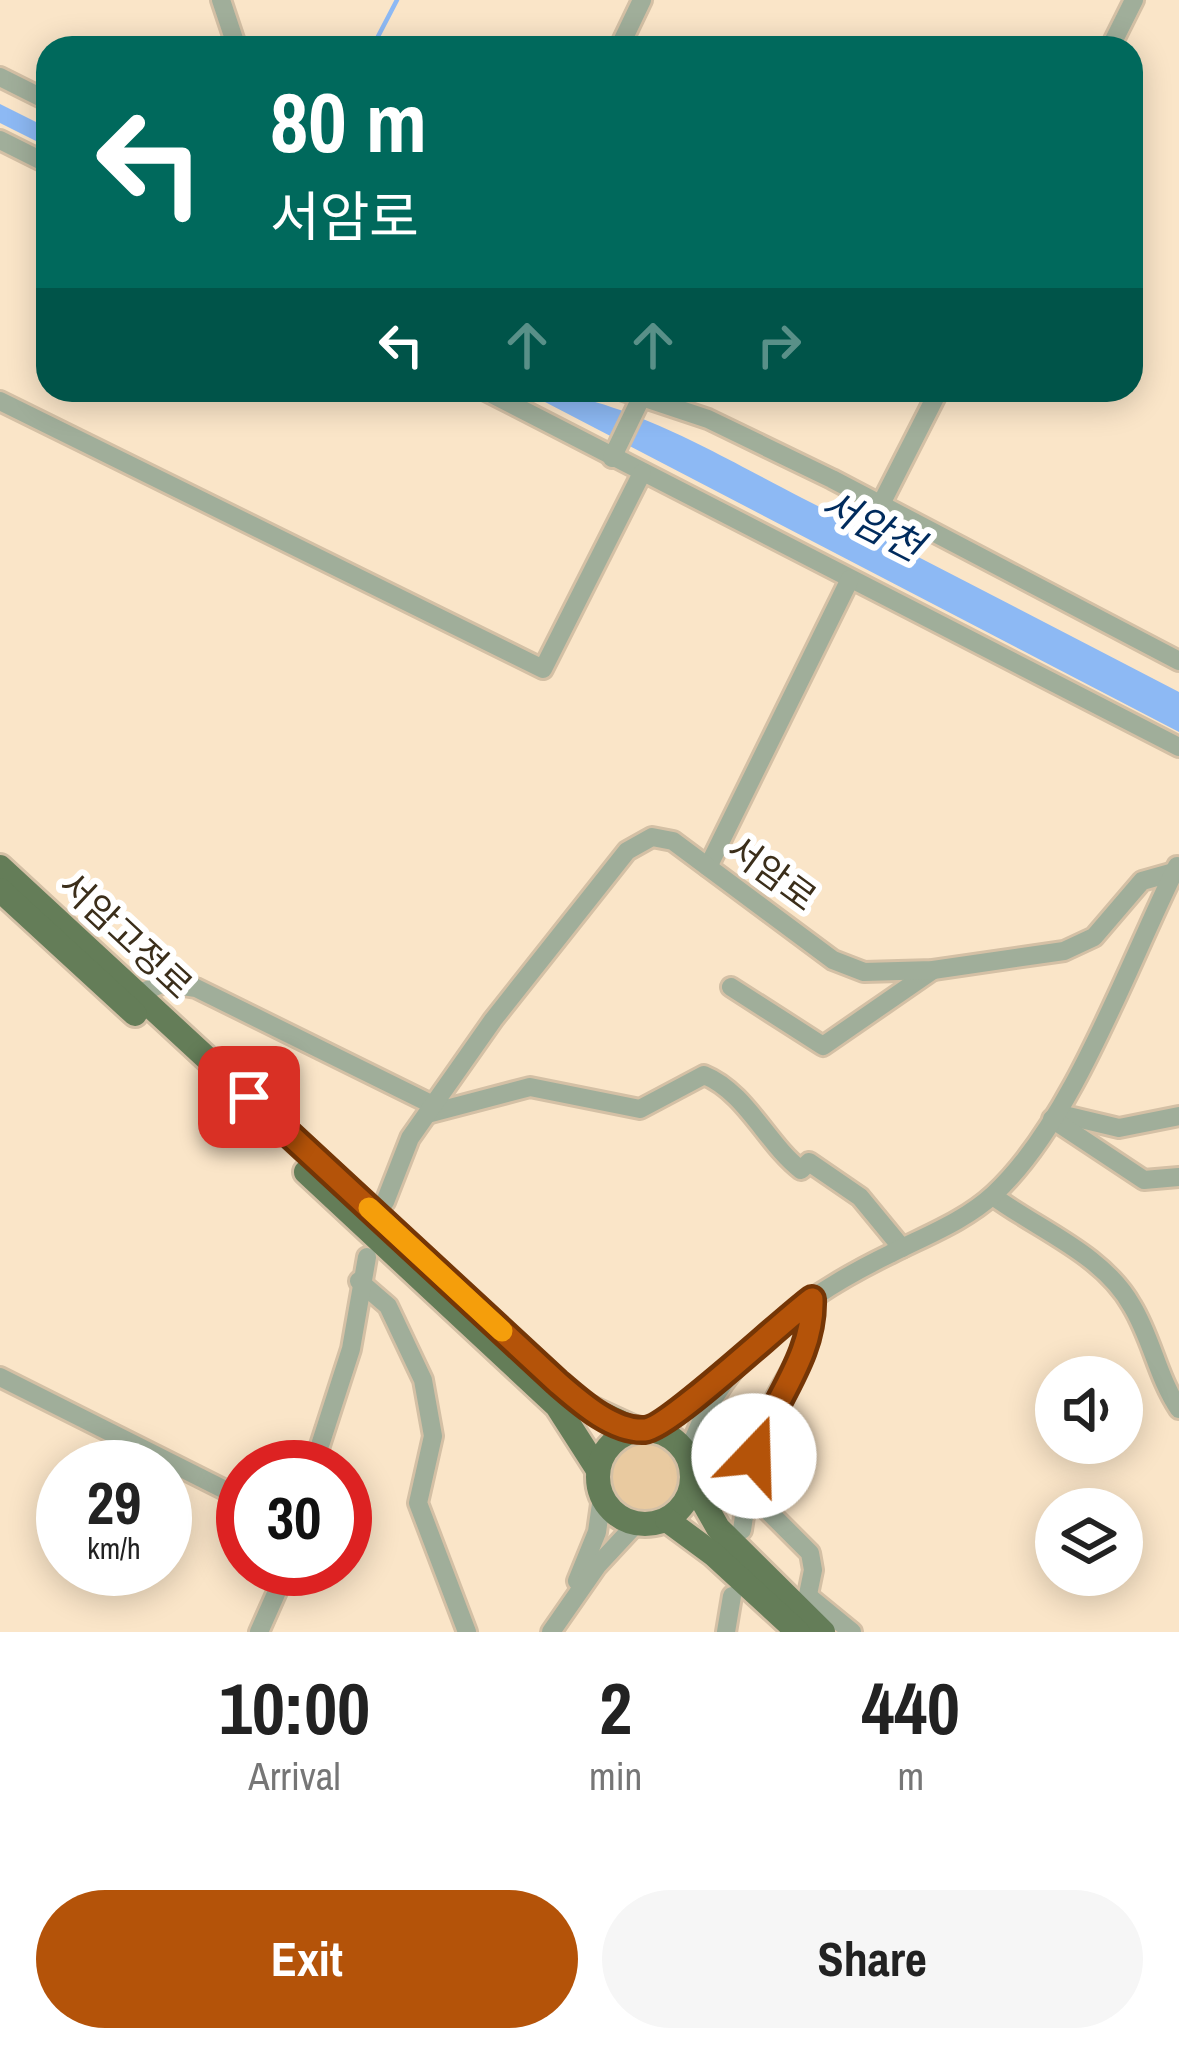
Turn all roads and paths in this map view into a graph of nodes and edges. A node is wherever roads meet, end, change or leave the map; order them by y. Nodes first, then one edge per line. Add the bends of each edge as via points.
1 (221, 0) edge
2 (643, 0) edge
3 (1134, 0) edge
4 (233, 36) edge
5 (626, 36) edge
6 (1116, 36) edge
7 (0, 76) edge
8 (36, 95) edge
9 (0, 140) edge
10 (36, 158) edge
11 (0, 401) edge
12 (509, 402) edge
13 (639, 402) edge
14 (643, 402) edge
15 (933, 402) edge
16 (614, 453) junction
17 (642, 473) junction
18 (881, 505) junction
19 (850, 579) junction
20 (1179, 661) edge
21 (1179, 747) edge
22 (0, 867) edge
23 (708, 867) junction
24 (1177, 867) edge
25 (0, 890) edge
26 (933, 970) junction
27 (731, 987) dead end
28 (138, 994) junction
29 (433, 1110) junction
30 (1054, 1115) junction
31 (1179, 1116) edge
32 (1179, 1177) edge
33 (993, 1196) junction
34 (386, 1202) dead end
35 (902, 1248) junction
36 (367, 1257) dead end
37 (359, 1281) junction
38 (812, 1299) junction
39 (746, 1352) junction
40 (0, 1377) edge
41 (1179, 1408) edge
42 (644, 1430) junction
43 (322, 1440) edge
44 (688, 1455) junction
45 (598, 1469) junction
46 (693, 1484) junction
47 (216, 1485) edge
48 (748, 1491) junction
49 (602, 1497) junction
50 (667, 1520) junction
51 (636, 1524) junction
52 (742, 1530) dead end
53 (275, 1596) edge
54 (732, 1596) dead end
55 (808, 1618) edge
56 (556, 1625) edge
57 (259, 1632) edge
58 (466, 1632) edge
59 (726, 1632) edge
60 (852, 1632) edge

1 - 4 street
2 - 5 street
3 - 6 street
7 - 8 street
9 - 10 street
11 - 17 street via 543,669
12 - 16 street
13 - 16 street
14 - 18 street via 708,419
15 - 18 street
16 - 17 street
17 - 19 street
18 - 20 street
19 - 21 street
19 - 23 street
22 - 28 main road, 서암고정로
23 - 26 street, 서암로 via 850,970
23 - 29 street, 서암로 via 662,837 627,850
24 - 26 street, 서암로 via 1142,881 1080,946
24 - 30 street, 서암로
25 - 45 main road, 서암고정로 via 529,1378
26 - 27 street via 823,1046
28 - 29 street via 164,983 196,988
28 - 42 main road, 서암고정로 via 557,1382 585,1406
29 - 34 street via 401,1153
29 - 35 street via 530,1088 640,1109 704,1075 786,1158 802,1170 809,1162 860,1197
30 - 31 street via 1119,1128
30 - 32 street via 1144,1180
30 - 33 street, 서암로
33 - 35 street, 서암로
33 - 41 street via 1120,1288
35 - 38 street, 서암로
36 - 37 street
37 - 43 street via 351,1349
37 - 58 street via 388,1306 423,1380 433,1436 418,1503
38 - 39 street, 서암로
38 - 48 street via 806,1352 770,1409
39 - 42 street
39 - 44 street, 서암로 via 709,1403
40 - 47 street
42 - 44 main road via 666,1434
42 - 45 main road via 610,1444
44 - 46 main road
45 - 49 main road
46 - 50 main road
46 - 55 main road via 718,1528
48 - 52 street
48 - 55 street via 810,1553
49 - 51 main road
49 - 56 street via 597,1532
50 - 51 main road
50 - 55 main road
51 - 56 street
53 - 57 street
54 - 59 street
55 - 60 street

